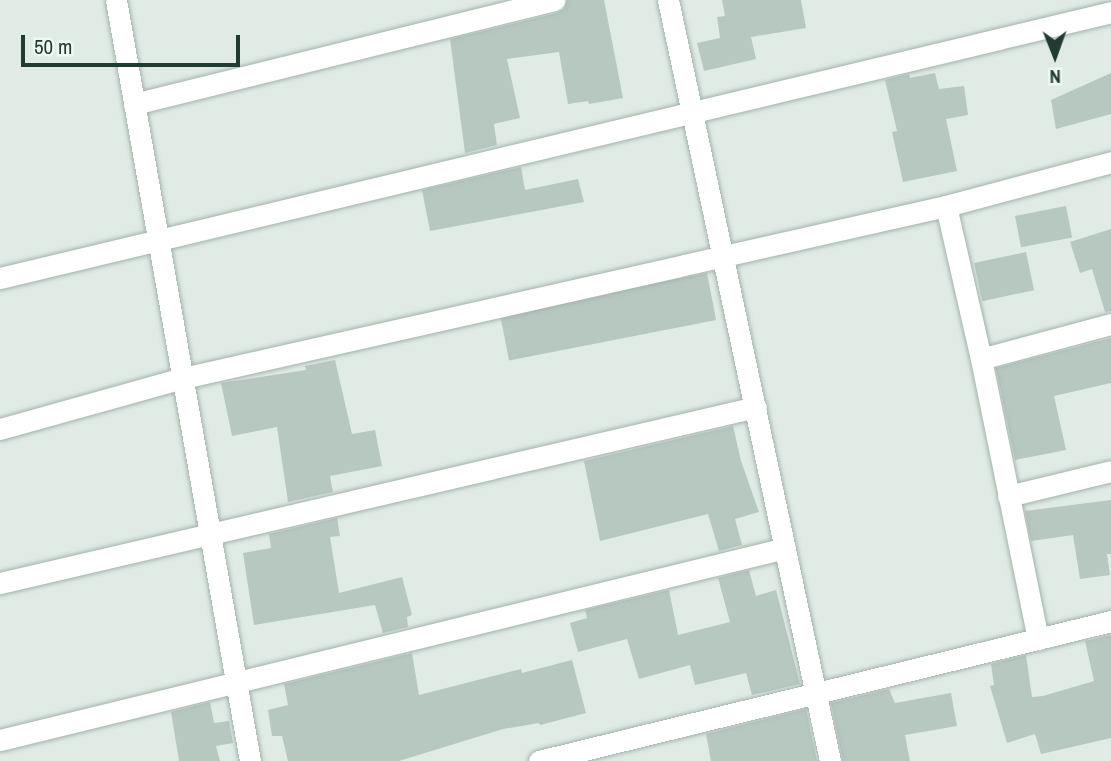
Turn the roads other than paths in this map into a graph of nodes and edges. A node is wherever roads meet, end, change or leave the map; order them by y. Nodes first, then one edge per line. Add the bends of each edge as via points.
1 (116, 0) edge
2 (554, 0) edge
3 (668, 0) edge
4 (1111, 12) edge
5 (134, 104) junction
6 (692, 112) junction
7 (1111, 162) edge
8 (946, 206) junction
9 (158, 239) junction
10 (724, 257) junction
11 (0, 278) edge
12 (1111, 324) edge
13 (981, 359) junction
14 (183, 378) junction
15 (755, 407) junction
16 (0, 429) edge
17 (1111, 471) edge
18 (1008, 496) junction
19 (210, 534) junction
20 (785, 548) junction
21 (0, 583) edge
22 (1111, 621) edge
23 (1038, 639) junction
24 (236, 682) junction
25 (816, 693) junction
26 (0, 740) edge
27 (250, 761) edge
28 (539, 761) edge
29 (830, 761) edge

1 - 5 street
2 - 5 street
3 - 6 street
4 - 6 street
5 - 9 street
6 - 9 street
6 - 10 street
7 - 8 street
8 - 10 street
8 - 13 street
9 - 11 street
9 - 14 street
10 - 14 street
10 - 15 street
12 - 13 street
13 - 18 street
14 - 16 street
14 - 19 street
15 - 19 street
15 - 20 street
17 - 18 street
18 - 23 street
19 - 21 street
19 - 24 street
20 - 24 street
20 - 25 street
22 - 23 street
23 - 25 street
24 - 26 street
24 - 27 street
25 - 28 street
25 - 29 street

